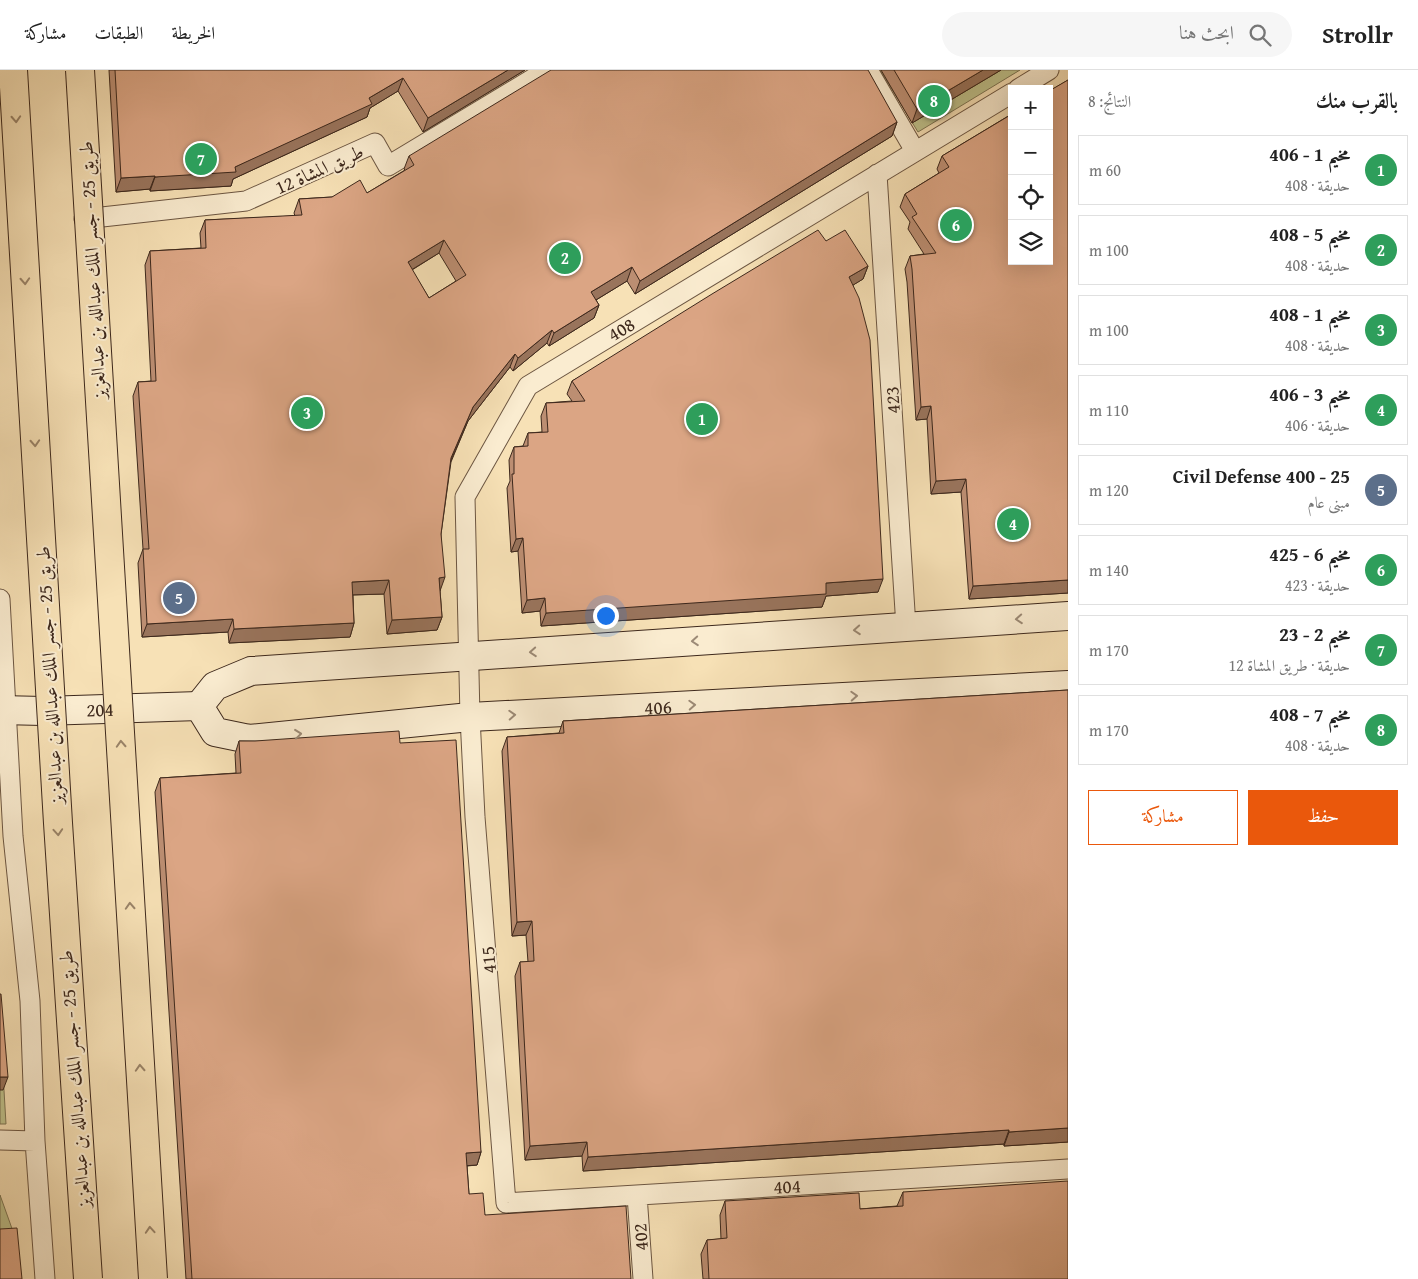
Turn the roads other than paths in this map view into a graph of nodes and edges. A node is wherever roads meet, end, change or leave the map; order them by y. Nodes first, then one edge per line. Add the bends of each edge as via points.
1 (13, 70) edge
2 (80, 70) edge
3 (546, 70) edge
4 (868, 70) edge
5 (1049, 70) edge
6 (1025, 85) edge
7 (1008, 95) edge
8 (915, 151) junction
9 (877, 174) junction
10 (84, 219) dead end
11 (0, 599) edge
12 (1068, 616) edge
13 (906, 626) junction
14 (469, 656) junction
15 (1068, 685) edge
16 (199, 706) junction
17 (4, 710) edge
18 (470, 717) junction
19 (0, 1140) edge
20 (35, 1142) junction
21 (1068, 1169) edge
22 (637, 1195) junction
23 (506, 1203) joint
24 (45, 1279) edge
25 (88, 1279) edge
26 (153, 1279) edge
27 (644, 1279) edge

1 -> 25 main road, طريق 25 - جسر الملك عبدالله بن عبدالعزيز, bridge
26 -> 2 main road, طريق 25 - جسر الملك عبدالله بن عبدالعزيز, bridge
3 - 10 street, طريق المشاة 12 via 388,166 375,143 246,201
4 - 8 street
5 - 6 street
7 - 8 street, 408
8 - 9 street, 408
9 - 13 street, 423
9 - 14 street, 408 via 528,386 465,497
11 - 17 street
12 -> 13 street
13 -> 14 street
14 - 16 street via 251,670 215,686
14 - 18 street, 408
18 -> 15 street, 406
16 - 17 street, 204
16 -> 18 street, 406 via 215,732 249,739
17 - 20 street via 30,1001
18 - 23 street, 415
19 - 20 street
20 - 24 street
21 - 22 street, 404
22 - 23 street, 404
22 - 27 street, 402

